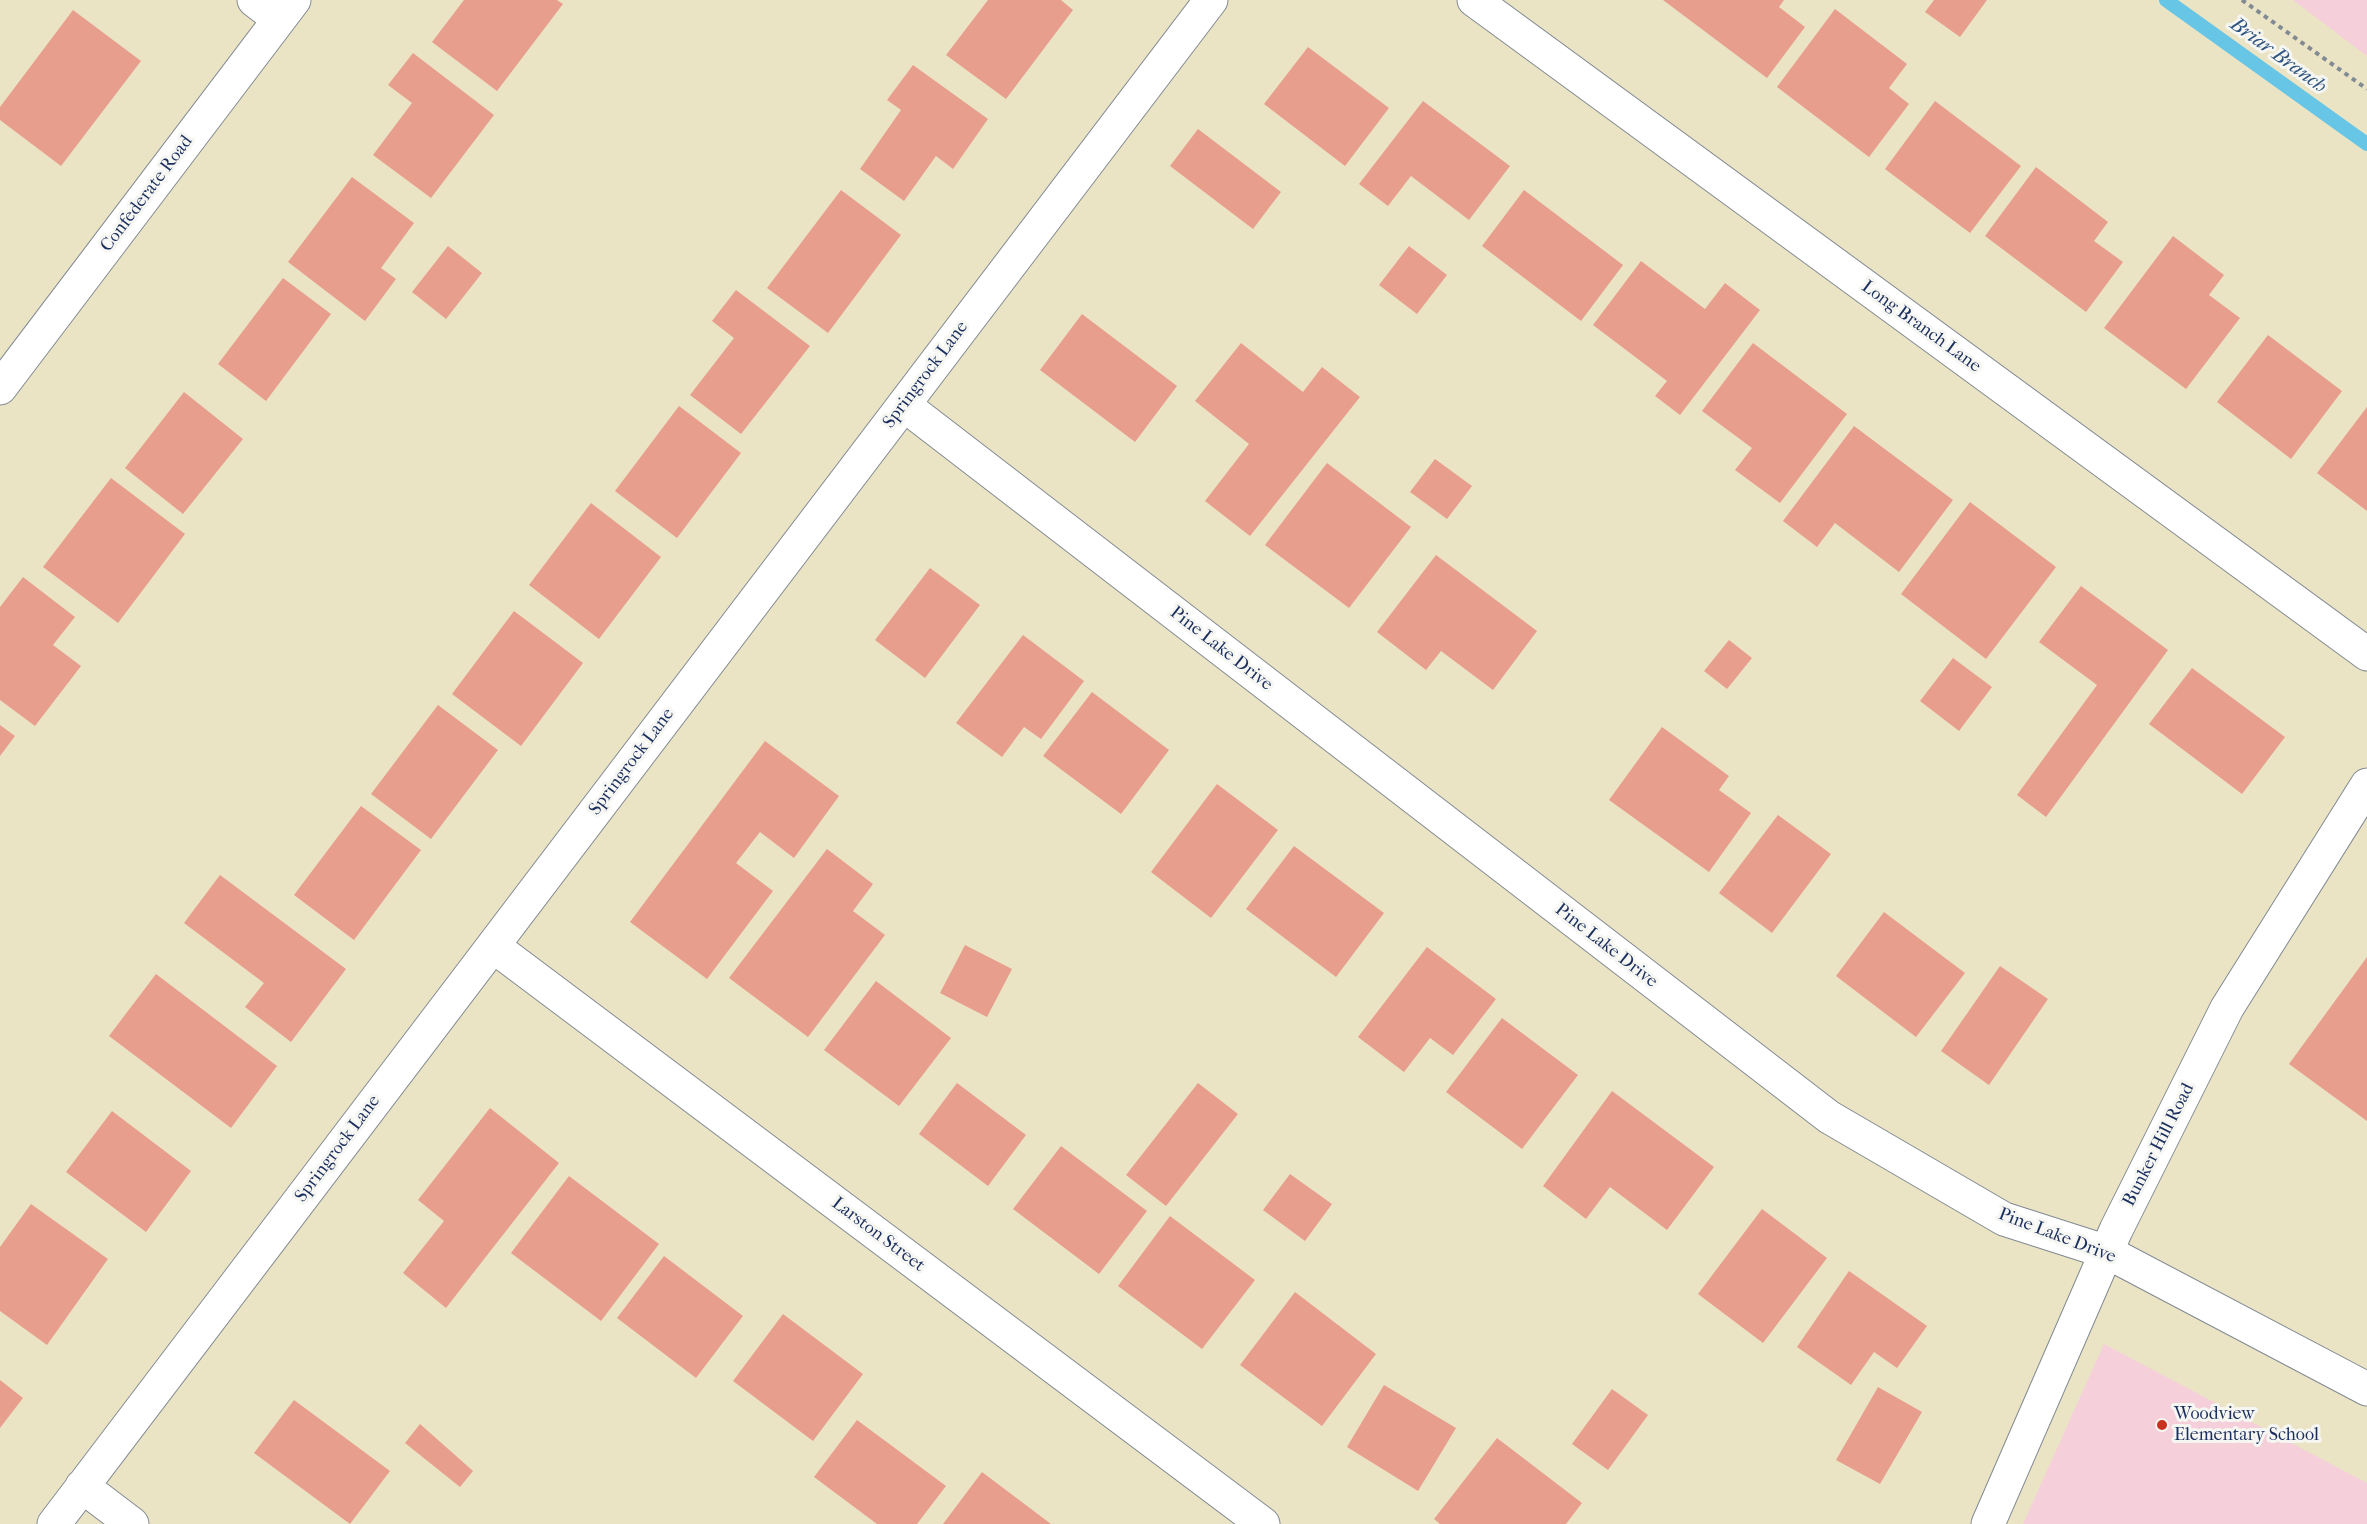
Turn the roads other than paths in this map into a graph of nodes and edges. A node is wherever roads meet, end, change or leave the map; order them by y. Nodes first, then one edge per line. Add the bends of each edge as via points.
1 (254, 0) edge
2 (1211, 0) edge
3 (1474, 0) edge
4 (287, 10) edge
5 (0, 388) edge
6 (904, 405) junction
7 (2367, 654) edge
8 (2367, 785) edge
9 (493, 946) junction
10 (2107, 1252) junction
11 (2367, 1389) edge
12 (82, 1486) junction
13 (54, 1524) edge
14 (132, 1524) edge
15 (1263, 1524) edge
16 (1988, 1524) edge

1 - 4 street
2 - 6 street, Springrock Lane
3 - 7 street, Long Branch Lane
4 - 5 street, Confederate Road
6 - 9 street, Springrock Lane
6 - 10 street, Pine Lake Drive via 1829,1117 2004,1219
8 - 10 street, Bunker Hill Road via 2227,1008
9 - 12 street, Springrock Lane
9 - 15 street, Larston Street
10 - 11 street, Pine Lake Drive
10 - 16 street, Bunker Hill Road
12 - 13 street, Springrock Lane
12 - 14 street

